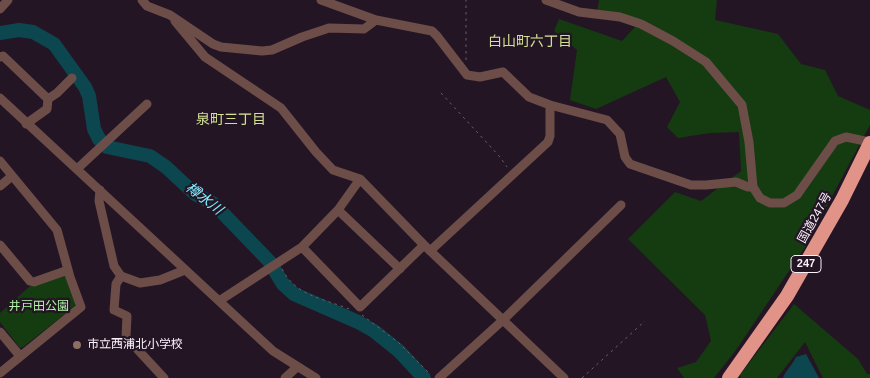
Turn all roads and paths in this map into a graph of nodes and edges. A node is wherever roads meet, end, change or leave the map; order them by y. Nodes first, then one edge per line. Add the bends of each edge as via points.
1 (8, 0) edge
2 (142, 0) edge
3 (321, 0) edge
4 (466, 0) edge
5 (546, 0) edge
6 (0, 9) edge
7 (170, 15) junction
8 (376, 20) junction
9 (0, 57) edge
10 (463, 70) junction
11 (72, 78) dead end
12 (441, 93) dead end
13 (48, 99) junction
14 (147, 104) dead end
15 (2, 105) edge
16 (550, 105) junction
17 (26, 124) junction
18 (870, 142) edge
19 (0, 161) edge
20 (77, 170) junction
21 (512, 175) junction
22 (12, 176) junction
23 (360, 179) junction
24 (0, 186) edge
25 (753, 187) junction
26 (100, 190) junction
27 (621, 205) dead end
28 (338, 210) junction
29 (0, 245) edge
30 (302, 247) junction
31 (427, 248) junction
32 (274, 264) junction
33 (400, 269) junction
34 (68, 270) junction
35 (185, 270) junction
36 (121, 276) junction
37 (219, 301) junction
38 (351, 309) dead end
39 (357, 313) dead end
40 (503, 320) junction
41 (645, 321) dead end
42 (0, 332) edge
43 (20, 356) junction
44 (297, 367) junction
45 (0, 373) edge
46 (164, 378) edge
47 (285, 378) edge
48 (316, 378) edge
49 (437, 378) edge
50 (564, 378) edge
51 (582, 378) edge
52 (729, 378) edge

1 - 6 street
2 - 7 street via 147,6
3 - 8 street
4 - 10 path via 466,62
5 - 25 street via 579,12 620,17 641,24 706,62 742,105
7 - 8 street via 213,44 262,51 329,28 364,29
7 - 23 street via 205,56 281,108 333,170
8 - 10 street via 432,31
9 - 13 street via 3,56
10 - 16 street via 467,75 475,76 503,72 529,97
11 - 13 street
12 - 21 path via 500,157
13 - 17 street via 47,108
14 - 20 street
15 - 17 street
16 - 21 street via 549,139
16 - 25 street via 607,120 620,134 625,157 630,164 691,185 736,182
17 - 20 street
18 - 25 street via 846,137 835,140 791,200 770,203 760,198
18 - 52 highway, 国道247号 / 247 via 842,200 787,296
19 - 22 street
20 - 26 street
21 - 31 street
22 - 24 street
22 - 34 street via 57,230
23 - 28 street
23 - 31 street
26 - 35 street
26 - 36 street via 99,201 114,266
27 - 40 street
28 - 30 street
28 - 33 street
29 - 34 street via 30,281
30 - 32 street
30 - 33 street via 360,307
31 - 33 street
31 - 40 street
32 - 37 street
32 - 38 path via 296,288
34 - 43 street via 81,307
35 - 36 street via 160,280 140,283
35 - 37 street
36 - 46 street via 116,284 114,310 127,316 126,336
37 - 44 street via 273,351
39 - 49 path via 388,334
40 - 49 street
40 - 50 street
41 - 51 path
42 - 43 street
43 - 45 street
44 - 47 street
44 - 48 street

